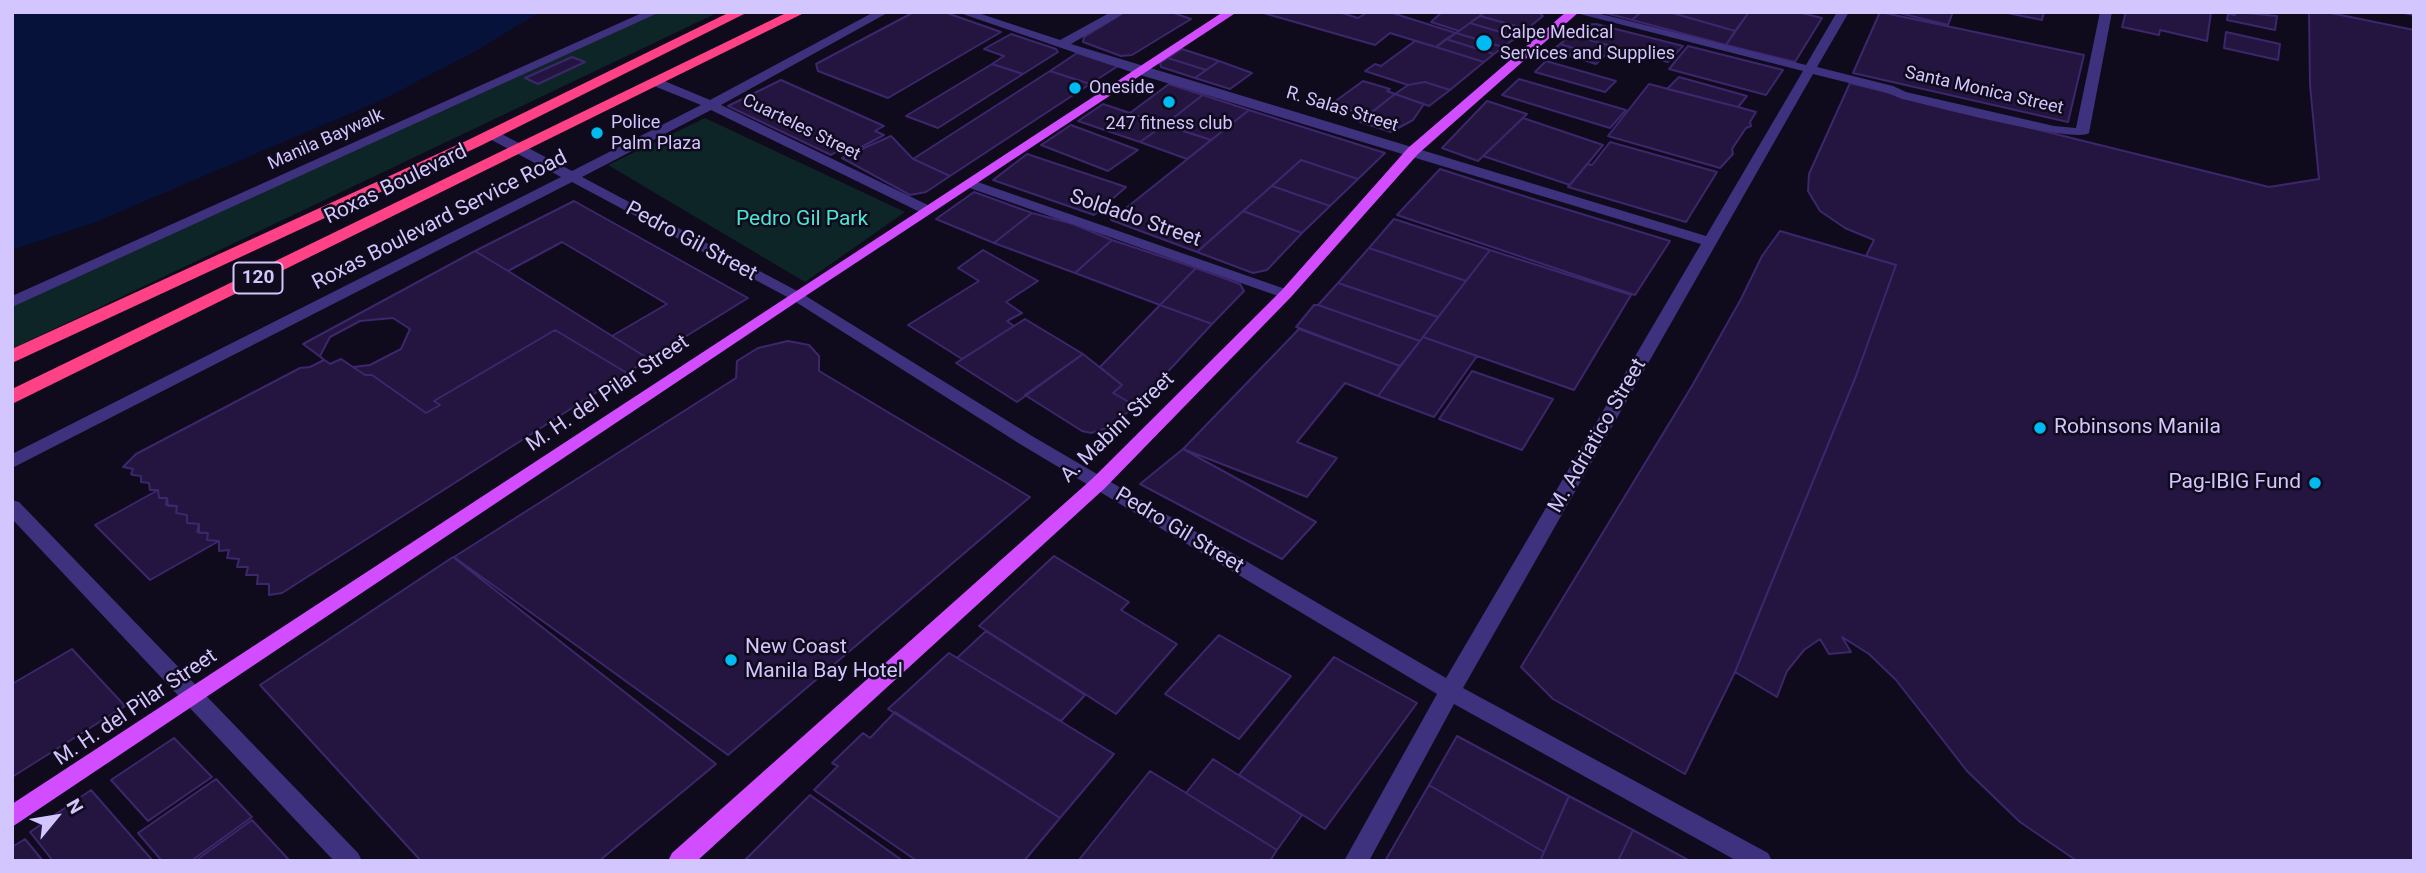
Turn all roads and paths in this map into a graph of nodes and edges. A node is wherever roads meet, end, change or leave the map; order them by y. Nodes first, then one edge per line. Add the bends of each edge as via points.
1 (654, 12) edge
2 (741, 12) edge
3 (799, 12) edge
4 (883, 12) edge
5 (964, 12) edge
6 (1120, 12) edge
7 (1231, 12) edge
8 (1576, 12) edge
9 (1843, 12) edge
10 (2106, 12) edge
11 (2408, 12) edge
12 (2414, 13) edge
13 (1062, 44) junction
14 (1810, 69) junction
15 (1141, 71) junction
16 (658, 83) junction
17 (711, 105) junction
18 (491, 134) junction
19 (521, 149) junction
20 (1413, 151) junction
21 (570, 178) junction
22 (969, 183) junction
23 (928, 210) junction
24 (1710, 242) junction
25 (1286, 294) junction
26 (796, 296) junction
27 (12, 302) edge
28 (12, 357) edge
29 (12, 397) edge
30 (12, 462) edge
31 (1099, 484) junction
32 (12, 507) edge
33 (1450, 691) junction
34 (195, 696) junction
35 (12, 817) edge
36 (350, 861) edge
37 (680, 861) edge
38 (1356, 861) edge
39 (1760, 861) edge

1 - 27 street, Manila Baywalk
2 - 18 highway, Roxas Boulevard / 120
3 - 16 highway, Roxas Boulevard / 120
4 - 17 street, Roxas Boulevard Service Road
5 - 13 street, R. Salas Street
6 - 13 street
7 - 15 main road, M. H. del Pilar Street
8 - 14 street, Santa Monica Street
8 - 20 main road, A. Mabini Street
9 - 14 street, M. Adriatico Street
10 - 14 street, Santa Monica Street via 2082,133 1928,101
11 - 12 street
13 - 15 street, R. Salas Street
14 - 24 street, M. Adriatico Street
15 - 20 street, R. Salas Street
15 - 22 main road, M. H. del Pilar Street
16 - 17 street, Cuarteles Street
16 - 19 highway, Roxas Boulevard / 120
17 - 21 street, Roxas Boulevard Service Road
17 - 23 street, Cuarteles Street
18 - 19 street, Pedro Gil Street
18 - 28 highway, Roxas Boulevard / 120
19 - 21 street, Pedro Gil Street
19 - 29 highway, Roxas Boulevard / 120
20 - 24 street, R. Salas Street
20 - 25 main road, A. Mabini Street
21 - 26 street, Pedro Gil Street
21 - 30 street, Roxas Boulevard Service Road
22 - 23 main road, M. H. del Pilar Street
22 - 25 street, Soldado Street
23 - 26 main road, M. H. del Pilar Street
24 - 33 street, M. Adriatico Street
25 - 31 main road, A. Mabini Street
26 - 31 street, Pedro Gil Street
26 - 34 main road, M. H. del Pilar Street
31 - 33 street, Pedro Gil Street
31 - 37 main road, A. Mabini Street
32 - 34 street
33 - 38 street, M. Adriatico Street
33 - 39 street, Pedro Gil Street
34 - 35 main road, M. H. del Pilar Street
34 - 36 street

